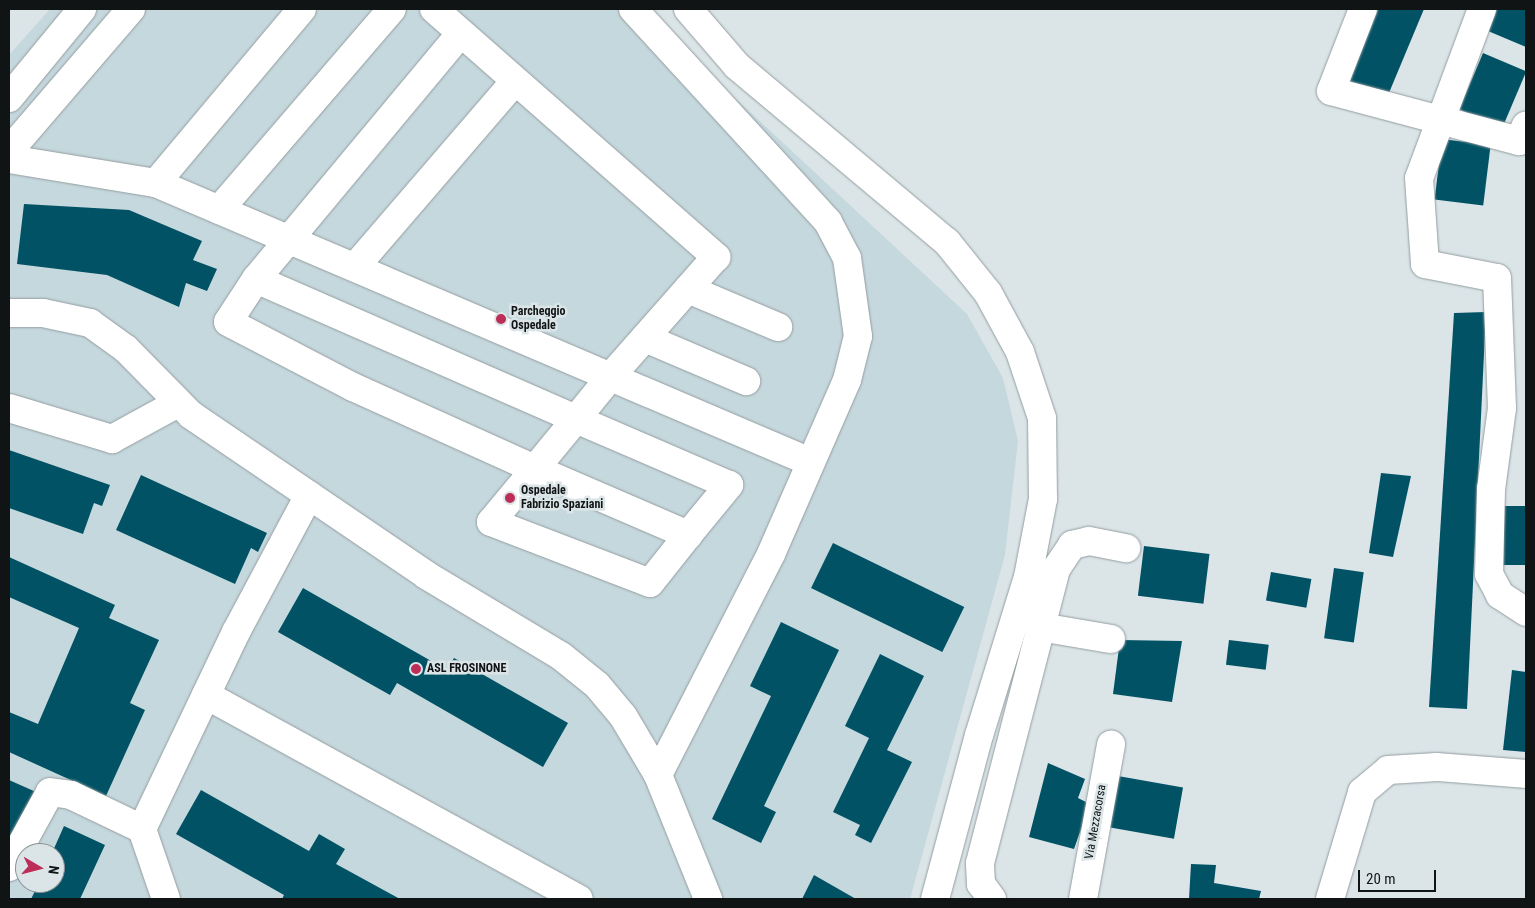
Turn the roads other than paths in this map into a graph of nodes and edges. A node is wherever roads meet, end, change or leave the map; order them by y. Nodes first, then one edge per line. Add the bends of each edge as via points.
1 (82, 9) edge
2 (131, 9) edge
3 (302, 9) edge
4 (392, 9) edge
5 (434, 9) edge
6 (633, 9) edge
7 (688, 9) edge
8 (1363, 9) edge
9 (1482, 9) edge
10 (461, 33) junction
11 (514, 81) junction
12 (9, 98) edge
13 (1438, 121) junction
14 (1526, 125) edge
15 (9, 151) edge
16 (9, 159) edge
17 (156, 183) junction
18 (219, 210) junction
19 (286, 238) junction
20 (354, 267) junction
21 (256, 279) junction
22 (688, 289) junction
23 (9, 313) edge
24 (778, 326) dead end
25 (645, 338) junction
26 (611, 376) junction
27 (746, 381) dead end
28 (178, 402) junction
29 (9, 408) edge
30 (576, 419) junction
31 (810, 462) junction
32 (535, 469) junction
33 (310, 495) junction
34 (688, 535) junction
35 (1126, 548) dead end
36 (1526, 612) edge
37 (1040, 627) junction
38 (1111, 639) dead end
39 (206, 695) junction
40 (1111, 745) dead end
41 (1526, 774) edge
42 (658, 775) junction
43 (142, 829) junction
44 (9, 867) edge
45 (546, 891) edge
46 (166, 899) edge
47 (579, 899) edge
48 (708, 899) edge
49 (936, 899) edge
50 (992, 899) edge
51 (1083, 899) edge
52 (1330, 899) edge

1 - 12 street
2 - 15 street
3 - 17 street
4 - 18 street
5 - 10 street
6 - 31 street via 828,222 847,258 858,336 847,380
7 - 49 street via 737,66 947,242 988,293 1020,352 1042,418 1043,499 1028,577 979,735
8 - 13 street via 1331,91
9 - 13 street
10 - 11 street
10 - 19 street
11 - 20 street
11 - 22 street via 716,258
13 - 14 street via 1519,141
13 - 36 street via 1419,178 1425,264 1497,278 1502,408 1492,489 1489,574 1500,595
16 - 17 street
17 - 18 street
18 - 19 street
19 - 20 street
19 - 21 street
20 - 26 street
21 - 30 street
21 - 32 street via 228,322 353,387
22 - 24 street
22 - 25 street
23 - 28 street via 43,313 90,323 126,349
25 - 26 street
25 - 27 street
26 - 30 street
26 - 31 street
28 - 29 street via 112,439
28 - 33 street
30 - 32 street
30 - 34 street via 729,485
31 - 42 street via 770,554
32 - 34 street
32 - 34 street via 491,522 650,583
33 - 39 street
33 - 42 street via 426,575 561,656 596,685 622,716
35 - 37 street via 1090,541 1072,545 1056,569
37 - 38 street
37 - 50 street via 980,863 980,884
39 - 43 street
39 - 45 street
40 - 51 street, Via Mezzacorsa
41 - 52 street via 1437,767 1388,770 1362,792
42 - 48 street
43 - 44 street via 71,795 50,792
43 - 46 street
45 - 47 street

